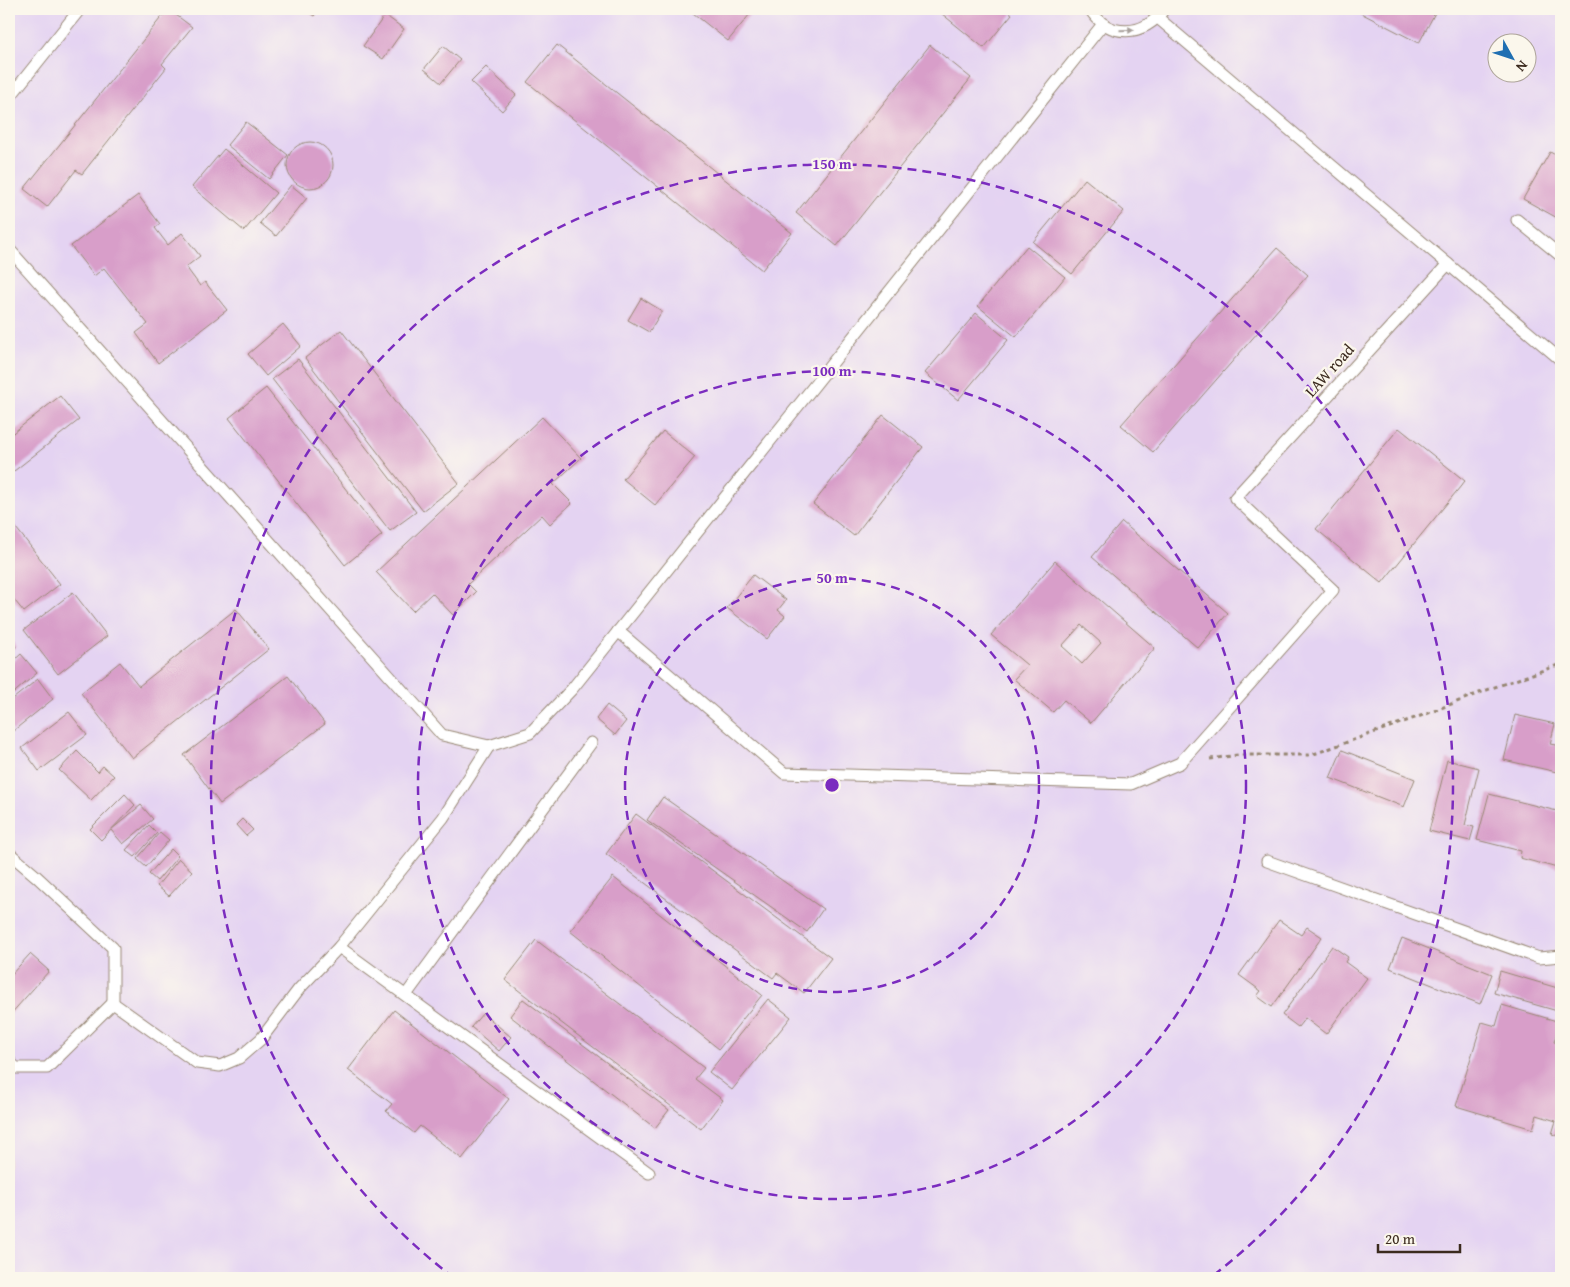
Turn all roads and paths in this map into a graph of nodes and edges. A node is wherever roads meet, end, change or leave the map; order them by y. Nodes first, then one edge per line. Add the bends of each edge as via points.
1 (80, 9) edge
2 (1090, 9) edge
3 (1161, 13) edge
4 (1102, 24) junction
5 (9, 98) edge
6 (1517, 220) dead end
7 (9, 249) edge
8 (1561, 256) edge
9 (1448, 264) junction
10 (1561, 360) edge
11 (618, 631) junction
12 (1561, 664) edge
13 (591, 743) dead end
14 (489, 746) junction
15 (1180, 763) junction
16 (9, 853) edge
17 (1267, 861) dead end
18 (339, 947) junction
19 (1561, 956) edge
20 (406, 995) junction
21 (114, 1004) junction
22 (9, 1061) edge
23 (649, 1172) dead end

1 - 5 lane
2 - 4 lane
4 -> 3 lane via 1116,30 1131,31 1146,27
3 - 9 lane
4 - 11 lane
6 - 8 lane
7 - 14 lane via 442,735
9 - 10 lane
9 - 15 lane, LAW road via 1235,498 1333,590
11 - 14 lane via 572,689 530,733
11 - 15 lane via 784,773 1130,784
12 - 15 path via 1312,755 1238,755
13 - 20 lane
14 - 18 lane via 443,818
16 - 21 lane via 113,948
17 - 19 lane via 1539,958
18 - 20 lane
18 - 21 lane via 299,989 261,1039 239,1058 220,1066 197,1063
20 - 23 lane
21 - 22 lane via 46,1068 16,1068

